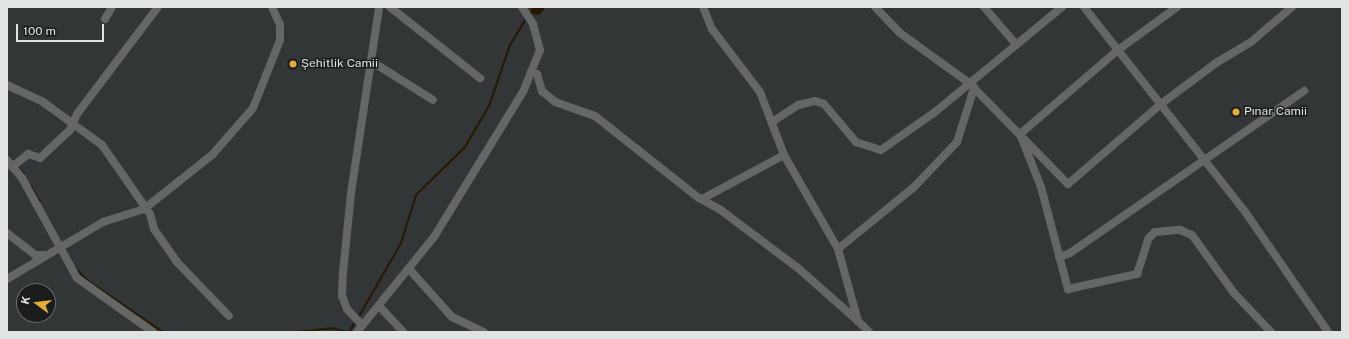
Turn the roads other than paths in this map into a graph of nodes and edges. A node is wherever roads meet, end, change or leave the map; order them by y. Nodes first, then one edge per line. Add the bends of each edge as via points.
1 (112, 7) edge
2 (158, 7) edge
3 (272, 7) edge
4 (379, 7) edge
5 (390, 7) edge
6 (703, 7) edge
7 (875, 7) edge
8 (984, 7) edge
9 (1062, 7) edge
10 (1084, 7) edge
11 (1177, 7) edge
12 (1292, 7) edge
13 (523, 9) edge
14 (104, 19) dead end
15 (1015, 43) junction
16 (1118, 50) junction
17 (371, 61) junction
18 (531, 72) junction
19 (480, 78) dead end
20 (7, 85) edge
21 (971, 85) junction
22 (1304, 91) dead end
23 (433, 100) dead end
24 (1161, 104) junction
25 (73, 122) junction
26 (772, 122) junction
27 (1020, 134) junction
28 (784, 155) junction
29 (7, 160) edge
30 (1206, 160) junction
31 (14, 165) junction
32 (702, 199) junction
33 (144, 209) junction
34 (7, 233) edge
35 (56, 245) junction
36 (838, 249) junction
37 (1059, 256) junction
38 (410, 270) junction
39 (7, 279) edge
40 (380, 307) junction
41 (229, 316) dead end
42 (858, 321) junction
43 (359, 327) edge
44 (153, 332) edge
45 (403, 332) edge
46 (484, 332) edge
47 (870, 332) edge
48 (1271, 332) edge
49 (1328, 332) edge

1 - 14 street
2 - 25 street
3 - 33 street via 280,25 280,40 253,108 212,155
4 - 17 street
5 - 19 street
6 - 26 street via 712,29 760,92
7 - 21 street via 900,33
8 - 15 street
9 - 15 street
10 - 16 street
11 - 16 street
12 - 24 street via 1250,42 1216,63
13 - 18 street via 533,24 540,50
15 - 21 street
16 - 24 street
16 - 27 street
17 - 23 street
17 - 43 street via 347,229 342,296
18 - 32 street via 537,74 542,90 555,102 595,116
18 - 38 street via 523,92
20 - 25 street via 24,91
21 - 26 street via 881,150 856,142 824,104 815,101 798,105
21 - 27 street
21 - 36 street via 957,142 920,181
22 - 30 street
24 - 27 street via 1068,184
24 - 30 street
25 - 31 street via 70,130 40,158 28,154
25 - 33 street via 102,144
26 - 28 street
27 - 37 street via 1042,187
28 - 32 street
28 - 36 street
29 - 31 street
30 - 37 street via 1070,253
30 - 49 street
31 - 35 street
32 - 42 street via 798,268
33 - 35 street via 103,222
33 - 41 street via 176,261
34 - 35 street via 40,258
35 - 39 street
35 - 44 street via 77,278
36 - 42 street
37 - 48 street via 1064,285 1074,291 1137,274 1149,238 1155,232 1180,230 1192,235 1234,293
38 - 40 street
38 - 46 street via 452,317
40 - 43 street
40 - 45 street
42 - 47 street

